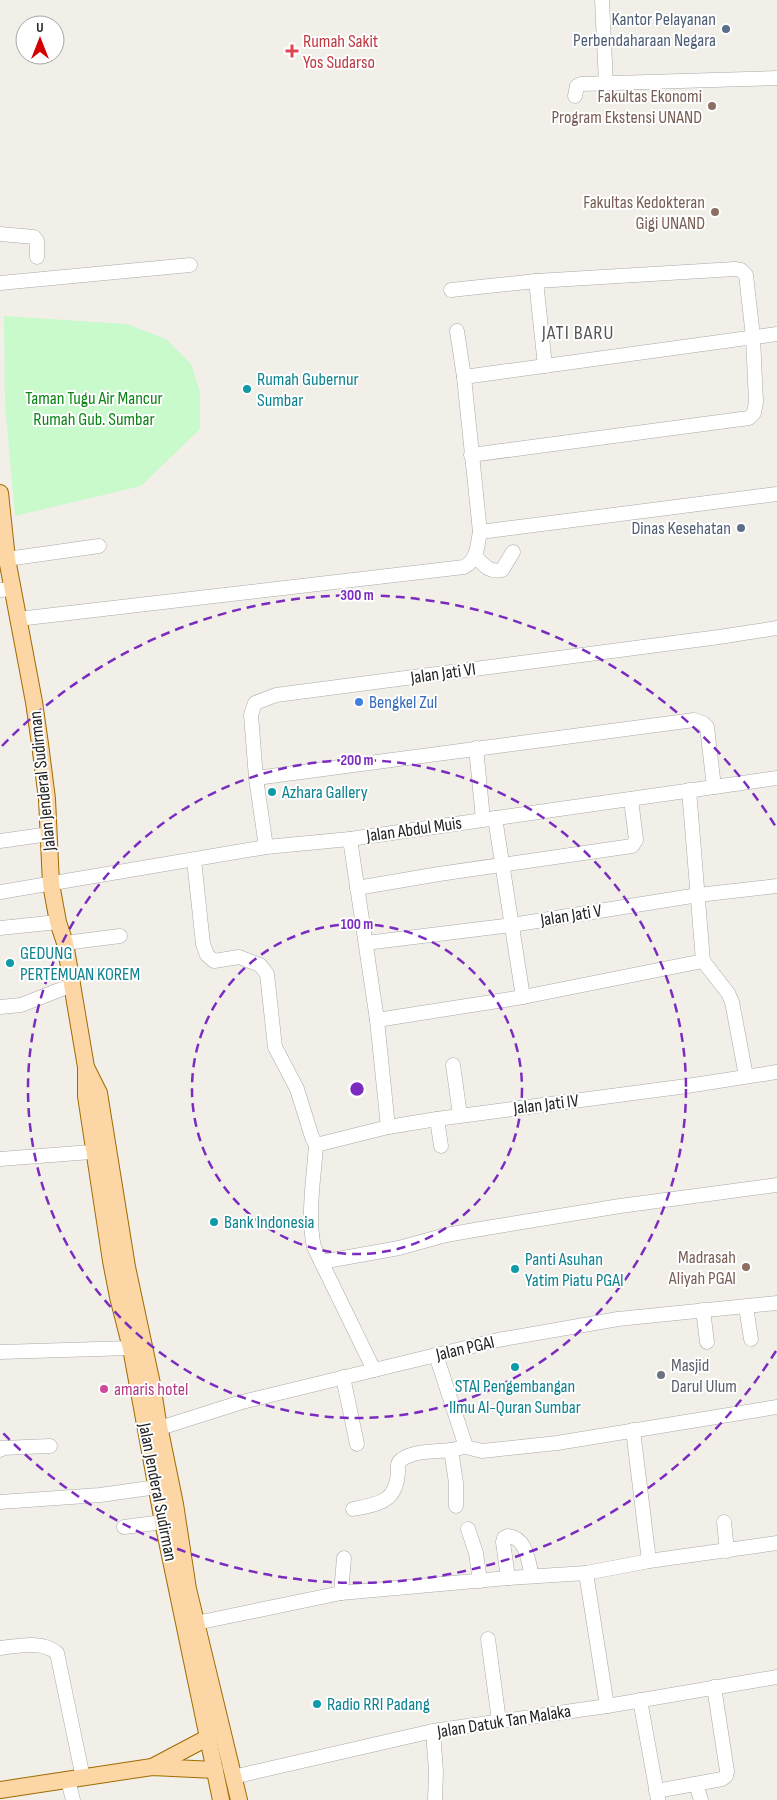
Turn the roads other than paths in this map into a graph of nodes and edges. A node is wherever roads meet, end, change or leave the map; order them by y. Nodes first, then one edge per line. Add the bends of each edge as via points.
1 (602, 0) edge
2 (777, 78) edge
3 (606, 84) junction
4 (575, 96) dead end
5 (0, 234) edge
6 (37, 257) dead end
7 (190, 265) dead end
8 (536, 281) junction
9 (0, 283) edge
10 (451, 290) dead end
11 (457, 331) dead end
12 (777, 334) edge
13 (752, 337) junction
14 (546, 366) junction
15 (464, 377) junction
16 (471, 455) junction
17 (0, 493) edge
18 (777, 494) edge
19 (480, 532) junction
20 (99, 546) dead end
21 (513, 552) dead end
22 (476, 557) junction
23 (7, 558) junction
24 (6, 589) edge
25 (18, 619) junction
26 (777, 628) edge
27 (476, 748) junction
28 (256, 778) junction
29 (777, 778) edge
30 (714, 787) junction
31 (689, 790) junction
32 (631, 799) junction
33 (489, 819) junction
34 (49, 834) junction
35 (350, 839) junction
36 (0, 842) edge
37 (266, 847) junction
38 (194, 860) junction
39 (503, 865) junction
40 (51, 884) junction
41 (777, 886) edge
42 (357, 888) junction
43 (0, 892) edge
44 (698, 895) junction
45 (58, 922) junction
46 (512, 925) junction
47 (0, 928) edge
48 (120, 936) dead end
49 (65, 943) junction
50 (366, 943) junction
51 (703, 961) junction
52 (72, 985) junction
53 (523, 997) junction
54 (0, 1007) edge
55 (377, 1020) junction
56 (453, 1065) dead end
57 (777, 1072) edge
58 (746, 1076) junction
59 (460, 1115) junction
60 (437, 1119) junction
61 (388, 1127) junction
62 (316, 1145) junction
63 (441, 1146) dead end
64 (101, 1151) junction
65 (0, 1160) edge
66 (777, 1185) edge
67 (321, 1262) junction
68 (777, 1303) edge
69 (746, 1307) junction
70 (703, 1310) junction
71 (751, 1339) dead end
72 (707, 1342) dead end
73 (132, 1348) junction
74 (0, 1352) edge
75 (436, 1355) junction
76 (374, 1370) junction
77 (343, 1378) junction
78 (777, 1407) edge
79 (160, 1428) junction
80 (633, 1430) junction
81 (357, 1444) dead end
82 (50, 1446) dead end
83 (466, 1447) junction
84 (0, 1450) edge
85 (451, 1450) junction
86 (158, 1487) junction
87 (0, 1502) edge
88 (456, 1506) dead end
89 (353, 1509) dead end
90 (163, 1522) junction
91 (724, 1522) dead end
92 (124, 1527) dead end
93 (468, 1529) dead end
94 (777, 1543) edge
95 (727, 1551) junction
96 (344, 1558) dead end
97 (649, 1561) junction
98 (586, 1573) junction
99 (532, 1576) junction
100 (508, 1578) junction
101 (480, 1581) junction
102 (375, 1582) dead end
103 (342, 1589) junction
104 (196, 1624) junction
105 (488, 1639) dead end
106 (0, 1648) edge
107 (777, 1677) edge
108 (714, 1687) junction
109 (640, 1700) junction
110 (607, 1706) junction
111 (499, 1721) junction
112 (434, 1731) junction
113 (207, 1738) junction
114 (152, 1766) junction
115 (215, 1770) junction
116 (233, 1777) junction
117 (75, 1779) junction
118 (696, 1784) junction
119 (0, 1790) edge
120 (655, 1798) edge
121 (73, 1800) edge
122 (221, 1800) edge
123 (239, 1800) edge
124 (435, 1800) edge
125 (701, 1800) edge

1 - 3 street
2 - 3 street
3 - 4 street via 581,84 577,86
5 - 6 street via 34,237
7 - 9 street
8 - 10 street
8 - 13 street via 741,270 746,275
8 - 14 street
11 - 15 street
12 - 13 street
13 - 14 street
13 - 16 street via 756,402 754,413 749,418
14 - 15 street
15 - 16 street
16 - 19 street
17 - 23 main road, Jalan Jenderal Sudirman
18 - 19 street
19 - 22 street
20 - 23 street
21 - 22 street via 502,570 496,572 489,570
22 - 25 street via 464,567
23 - 24 main road, Jalan Jenderal Sudirman
24 - 25 main road, Jalan Jenderal Sudirman
25 - 34 main road, Jalan Jenderal Sudirman via 34,702
26 - 28 street, Jalan Jati VI via 276,695 255,704 251,715
27 - 28 street
27 - 30 street via 694,720 707,727
27 - 33 street
28 - 37 street, Jalan Jati VI
29 - 30 street, Jalan Abdul Muis
30 - 31 street, Jalan Abdul Muis
31 - 32 street, Jalan Abdul Muis
31 - 44 street
32 - 33 street, Jalan Abdul Muis
32 - 39 street via 636,840 632,846
33 - 35 street, Jalan Abdul Muis
33 - 39 street
34 - 36 street
34 - 40 main road, Jalan Jenderal Sudirman
35 - 37 street, Jalan Abdul Muis
35 - 42 street
37 - 38 street, Jalan Abdul Muis
38 - 40 street, Jalan Abdul Muis
38 - 62 street via 207,955 214,961 239,957 260,964 267,974 275,1047 297,1090
39 - 42 street
39 - 46 street
40 - 43 street, Jalan Abdul Muis
40 - 45 main road, Jalan Jenderal Sudirman
41 - 44 street, Jalan Jati V
42 - 50 street
44 - 46 street, Jalan Jati V
44 - 51 street
45 - 47 street
45 - 49 main road, Jalan Jenderal Sudirman
46 - 50 street, Jalan Jati V
46 - 53 street
48 - 49 street
49 - 52 main road, Jalan Jenderal Sudirman
50 - 55 street
51 - 53 street
51 - 58 street via 732,1002
52 - 54 street via 21,1005
52 - 64 main road, Jalan Jenderal Sudirman via 86,1067 86,1096
53 - 55 street
55 - 61 street
56 - 59 street
57 - 58 street, Jalan Jati IV
58 - 59 street, Jalan Jati IV
59 - 60 street, Jalan Jati IV
60 - 61 street, Jalan Jati IV
60 - 63 street
61 - 62 street, Jalan Jati IV
62 - 67 street via 312,1238
64 - 65 street
64 - 73 main road, Jalan Jenderal Sudirman via 116,1287
64 - 79 main road
66 - 67 street via 486,1228
67 - 76 street
68 - 69 street, Jalan PGAI
69 - 70 street, Jalan PGAI
69 - 71 street
70 - 72 street
70 - 75 street, Jalan PGAI via 618,1319 498,1340
73 - 74 street
73 - 86 main road, Jalan Jenderal Sudirman
75 - 76 street, Jalan PGAI
75 - 83 street
76 - 77 street, Jalan PGAI
77 - 79 street, Jalan PGAI via 242,1402
77 - 81 street
78 - 80 street
79 - 104 main road
80 - 83 street via 482,1451
80 - 97 street
82 - 84 street
83 - 85 street
85 - 88 street
85 - 89 street via 410,1455 400,1460 398,1484 384,1502
86 - 87 street
86 - 90 main road, Jalan Jenderal Sudirman
90 - 92 street
90 - 113 main road, Jalan Jenderal Sudirman
91 - 95 street
93 - 101 street
94 - 95 street
95 - 97 street
96 - 103 street
97 - 98 street
98 - 99 street
98 - 110 street
99 - 100 street
99 - 100 street via 523,1544 508,1536 503,1542
100 - 101 street
101 - 103 street
102 - 103 street
103 - 104 street
104 - 116 main road
105 - 111 street
106 - 117 street via 36,1645 52,1648 57,1653
107 - 108 street, Jalan Datuk Tan Malaka
108 - 109 street, Jalan Datuk Tan Malaka
108 - 118 street via 727,1774 722,1779
109 - 110 street, Jalan Datuk Tan Malaka
109 - 120 street
110 - 111 street, Jalan Datuk Tan Malaka
111 - 112 street, Jalan Datuk Tan Malaka
112 - 116 street, Jalan Datuk Tan Malaka
112 - 124 street
113 - 114 main road
113 - 115 main road, Jalan Jenderal Sudirman
114 - 115 main road
114 - 117 main road
115 - 122 main road, Jalan Jenderal Sudirman
116 - 123 main road
117 - 119 main road
117 - 121 street
118 - 120 street
118 - 125 street

